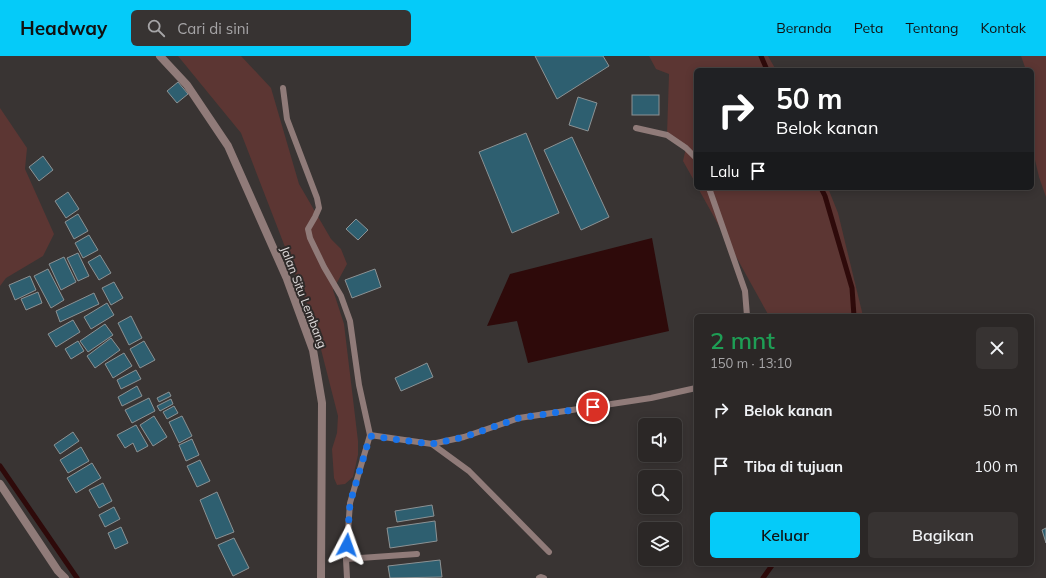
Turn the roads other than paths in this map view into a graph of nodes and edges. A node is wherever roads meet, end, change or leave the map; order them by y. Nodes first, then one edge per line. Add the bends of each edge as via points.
1 (160, 56) edge
2 (283, 88) dead end
3 (636, 128) dead end
4 (694, 156) edge
5 (710, 190) edge
6 (747, 314) edge
7 (694, 388) edge
8 (370, 436) junction
9 (432, 444) junction
10 (0, 484) edge
11 (549, 552) dead end
12 (416, 554) dead end
13 (346, 559) junction
14 (65, 578) edge
15 (321, 578) edge
16 (347, 578) edge
17 (539, 578) edge
18 (544, 578) edge

1 - 15 street, Jalan Situ Lembang via 187,85 228,146 287,279 313,350 322,403
2 - 8 lane via 287,119 319,208 308,229 310,238 341,296 350,321 359,385
3 - 4 lane via 667,135
5 - 6 lane via 745,291
7 - 9 lane via 651,398 519,418 464,437
8 - 9 lane
8 - 13 lane via 350,503
9 - 11 lane via 469,471
10 - 14 street
12 - 13 lane
13 - 16 lane
17 - 18 lane

